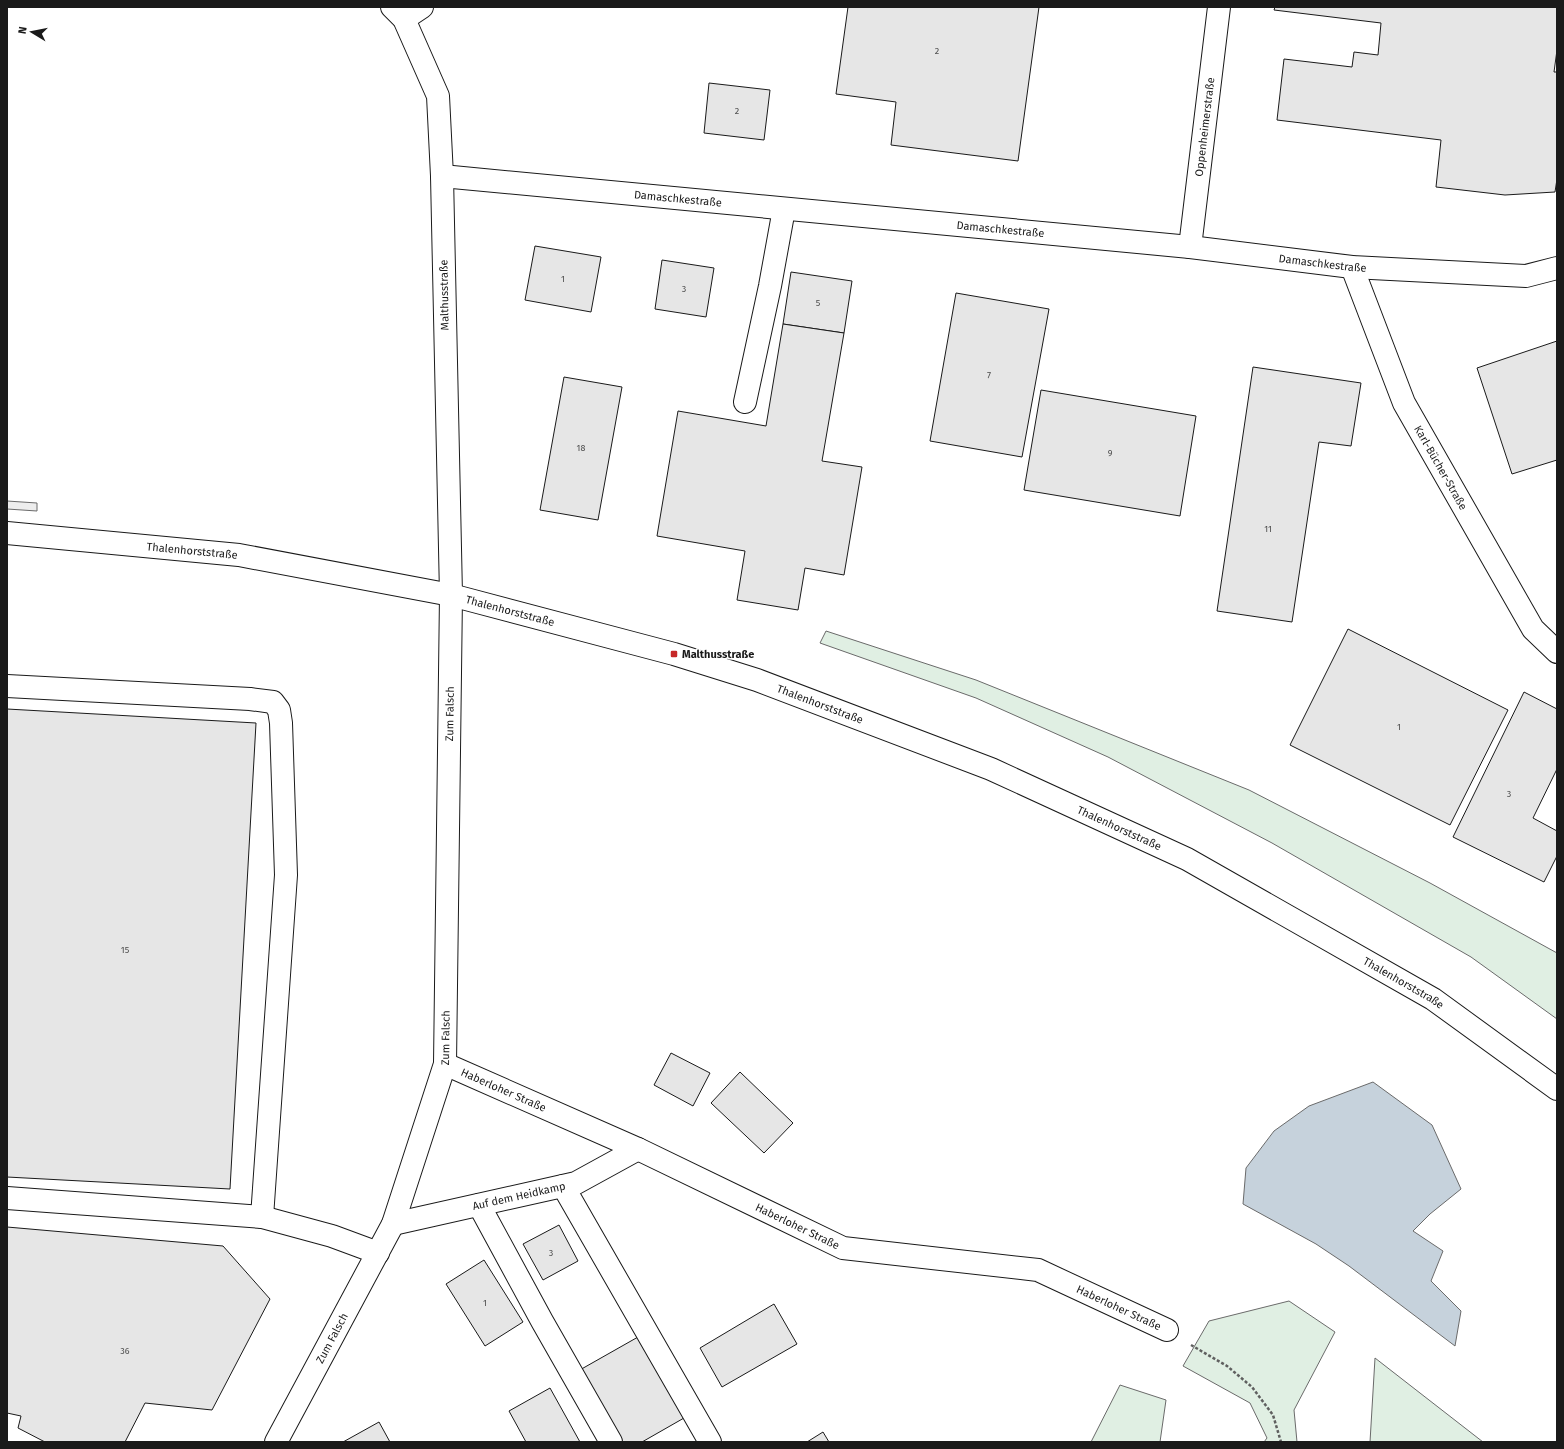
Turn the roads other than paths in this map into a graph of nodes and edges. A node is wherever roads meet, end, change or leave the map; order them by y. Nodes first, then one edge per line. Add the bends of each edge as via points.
1 (422, 7) edge
2 (1219, 7) edge
3 (398, 13) edge
4 (442, 176) junction
5 (784, 209) junction
6 (1190, 247) junction
7 (1352, 267) junction
8 (1557, 268) edge
9 (746, 402) dead end
10 (7, 533) edge
11 (451, 595) junction
12 (1557, 652) edge
13 (7, 686) edge
14 (445, 1064) junction
15 (1557, 1089) edge
16 (638, 1149) junction
17 (562, 1186) junction
18 (7, 1198) edge
19 (479, 1205) junction
20 (262, 1217) junction
21 (393, 1224) junction
22 (378, 1253) junction
23 (1167, 1330) road end
24 (276, 1442) edge
25 (611, 1442) edge
26 (710, 1442) edge

1 - 3 street
2 - 6 street, Oppenheimerstraße
3 - 4 street, Malthusstraße via 438,96
4 - 5 street, Damaschkestraße
4 - 11 street, Malthusstraße
5 - 6 street, Damaschkestraße
5 - 9 street
6 - 7 street, Damaschkestraße
7 - 8 street, Damaschkestraße via 1526,276
7 - 12 street, Karl-Bücher-Straße via 1404,403 1533,629
10 - 11 street, Thalenhorststraße via 239,555
11 - 14 street, Zum Falsch
11 - 15 street, Thalenhorststraße via 674,654 757,680 991,769 1187,859 1433,999
13 - 20 street via 250,699 273,702 279,710 286,875
14 - 16 street, Haberloher Straße
14 - 21 street, Zum Falsch
16 - 17 street, Auf dem Heidkamp via 576,1183
16 - 23 street, Haberloher Straße via 843,1248 1038,1270
17 - 19 street, Auf dem Heidkamp
17 - 26 street
18 - 20 street
19 - 21 street, Auf dem Heidkamp
19 - 25 street
20 - 22 street via 332,1236
21 - 22 street, Zum Falsch
22 - 24 street, Zum Falsch

